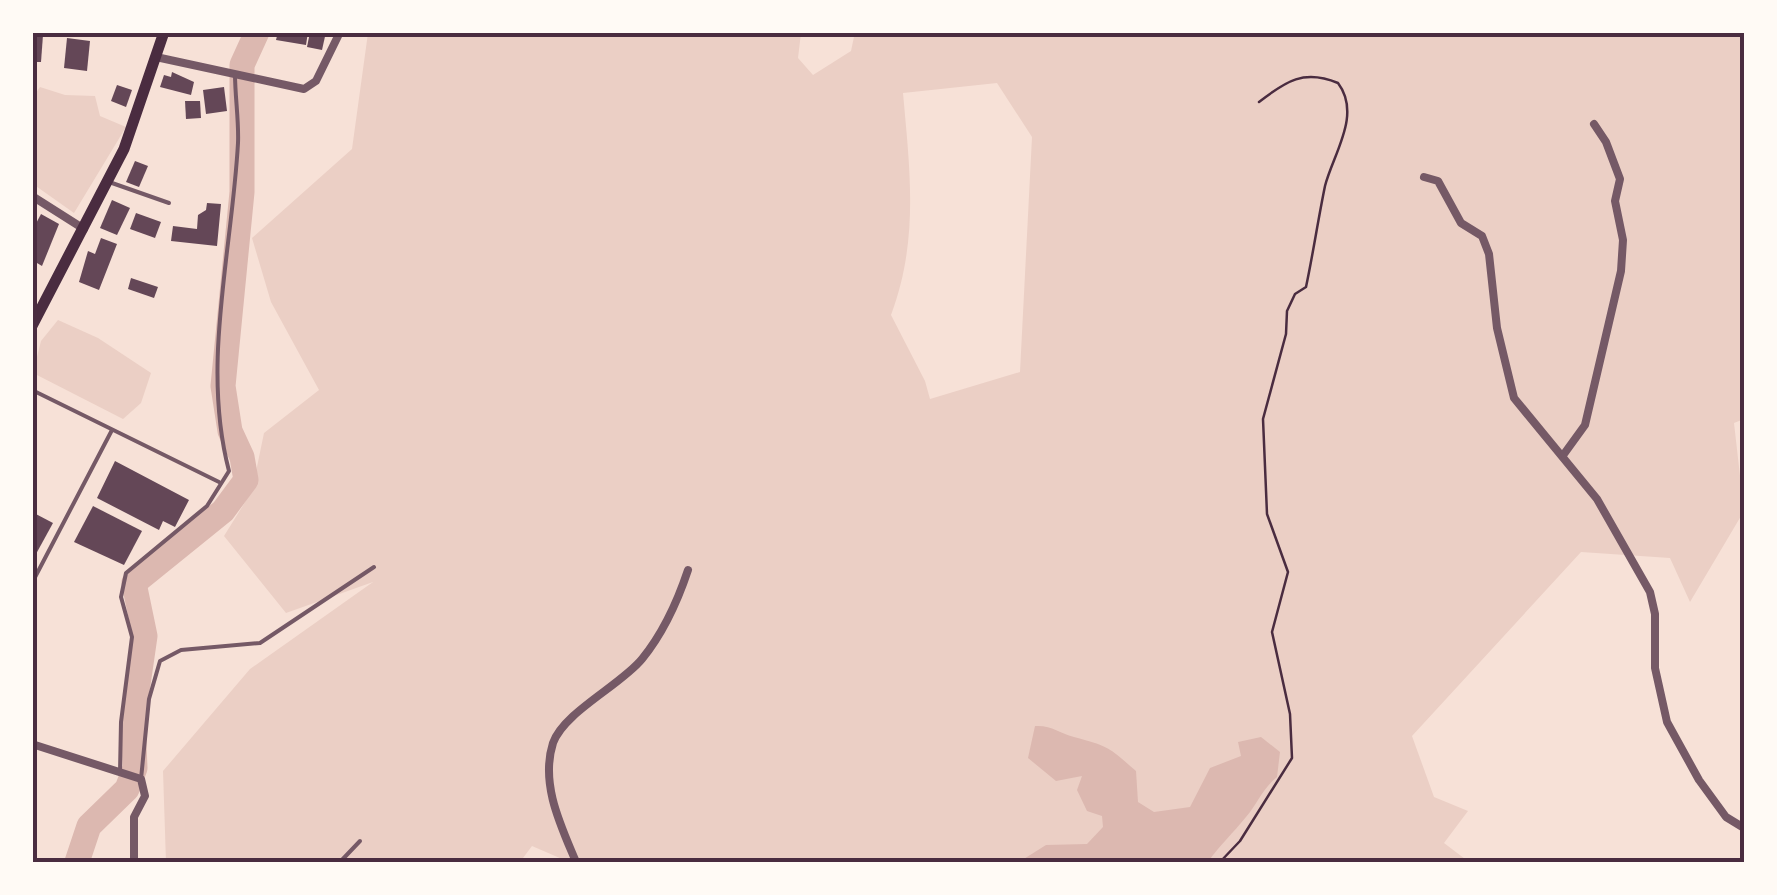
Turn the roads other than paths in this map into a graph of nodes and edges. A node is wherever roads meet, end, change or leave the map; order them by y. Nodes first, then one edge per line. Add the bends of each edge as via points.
1 (164, 32) edge
2 (340, 32) edge
3 (156, 57) junction
4 (236, 74) junction
5 (1594, 124) dead end
6 (1424, 177) dead end
7 (107, 182) junction
8 (32, 196) edge
9 (169, 204) dead end
10 (84, 229) junction
11 (32, 326) edge
12 (32, 390) edge
13 (112, 430) junction
14 (1564, 454) junction
15 (220, 482) junction
16 (374, 567) dead end
17 (688, 570) dead end
18 (32, 583) edge
19 (32, 744) edge
20 (123, 772) junction
21 (142, 779) junction
22 (1744, 828) edge
23 (360, 841) dead end
24 (134, 862) edge
25 (340, 862) edge
26 (576, 862) edge

1 - 3 main road
2 - 4 street via 316,81 304,88
3 - 4 street
3 - 7 main road
4 - 15 lane via 238,139 216,366 218,428 229,472
5 - 14 street via 1620,179 1622,271 1584,425
6 - 14 street via 1438,181 1461,223 1482,236 1514,398
7 - 9 lane
7 - 10 main road
8 - 10 street
10 - 11 main road
12 - 13 lane
13 - 15 lane
13 - 18 lane
14 - 22 street via 1650,592 1667,722 1717,804
15 - 20 lane via 207,506 126,573 122,584 132,637 120,722
16 - 21 lane via 260,644 181,650 160,661 149,699
17 - 26 street via 675,610 641,660 553,744 555,812
19 - 20 street
20 - 21 street
21 - 24 street
23 - 25 lane

